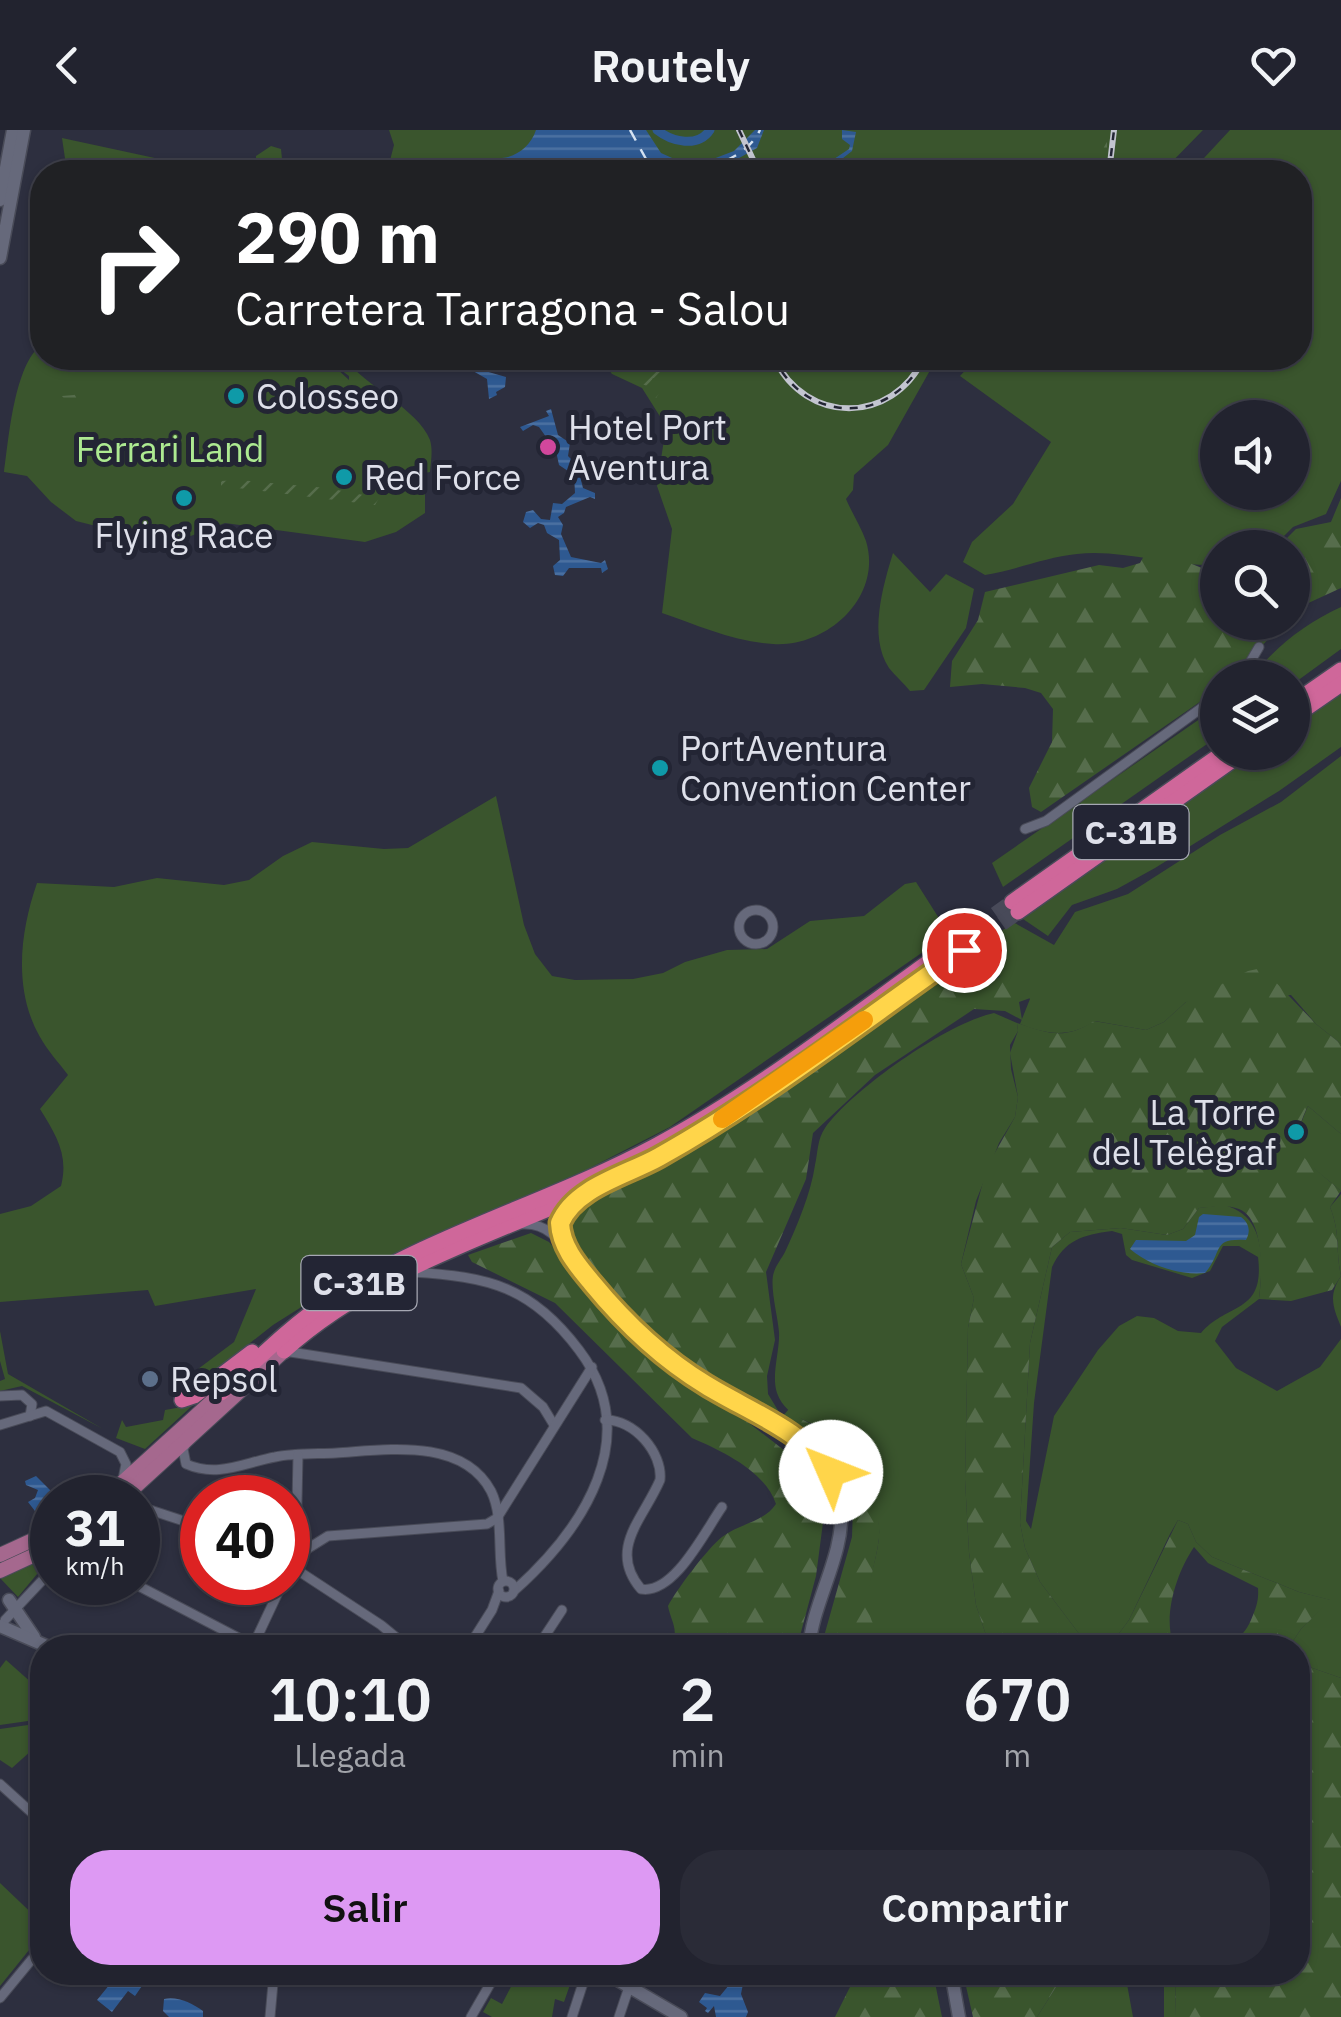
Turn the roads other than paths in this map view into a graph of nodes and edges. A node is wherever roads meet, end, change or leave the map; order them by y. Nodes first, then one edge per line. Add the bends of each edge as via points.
1 (13, 130) edge
2 (24, 130) edge
3 (0, 200) edge
4 (0, 258) edge
5 (1259, 648) dead end
6 (1252, 660) edge
7 (1341, 670) edge
8 (1341, 684) edge
9 (1310, 692) edge
10 (1310, 706) edge
11 (1200, 709) edge
12 (1200, 770) edge
13 (1217, 770) edge
14 (1025, 828) dead end
15 (576, 1198) junction
16 (515, 1224) junction
17 (445, 1254) junction
18 (574, 1261) junction
19 (404, 1272) junction
20 (453, 1274) junction
21 (334, 1297) junction
22 (284, 1351) junction
23 (592, 1367) junction
24 (222, 1393) joint
25 (0, 1396) edge
26 (182, 1400) dead end
27 (30, 1416) junction
28 (605, 1420) junction
29 (0, 1424) edge
30 (554, 1425) junction
31 (188, 1440) junction
32 (298, 1455) junction
33 (125, 1475) edge
34 (138, 1475) edge
35 (143, 1475) edge
36 (297, 1475) edge
37 (722, 1507) dead end
38 (497, 1518) junction
39 (30, 1543) edge
40 (310, 1545) edge
41 (0, 1558) edge
42 (30, 1558) edge
43 (0, 1572) edge
44 (310, 1582) edge
45 (30, 1587) edge
46 (507, 1588) junction
47 (160, 1597) edge
48 (273, 1605) edge
49 (4, 1607) edge
50 (562, 1610) dead end
51 (32, 1635) edge
52 (32, 1635) edge
53 (234, 1635) edge
54 (260, 1635) edge
55 (393, 1635) edge
56 (476, 1635) edge
57 (546, 1635) edge
58 (811, 1635) edge
59 (0, 1784) edge
60 (30, 1811) edge
61 (30, 1962) edge
62 (273, 1985) edge
63 (489, 1985) edge
64 (581, 1985) edge
65 (626, 1985) edge
66 (954, 1985) edge
67 (629, 1987) junction
68 (0, 1998) edge
69 (270, 2017) edge
70 (471, 2017) edge
71 (572, 2017) edge
72 (619, 2017) edge
73 (680, 2017) edge
74 (960, 2017) edge

1 - 3 street
2 - 4 street
5 - 6 street
7 - 9 highway
8 - 10 highway
11 - 14 street via 1046,821
12 - 13 highway, C-31B via 1015,907
15 - 16 highway, C-31B
15 - 18 street via 560,1223
15 - 21 highway, C-31B via 750,1101 961,945 658,1145
16 - 17 highway, C-31B
16 - 18 street via 548,1230
17 - 19 highway, C-31B
17 - 20 street via 442,1266
18 - 58 street via 674,1364 811,1447 831,1472 842,1524
19 - 20 street
19 - 22 highway, C-31B
20 - 23 street via 533,1301
21 - 24 highway, C-31B
21 - 26 highway
22 - 30 street via 521,1388
22 - 31 main road, C-31B
23 - 28 street
23 - 30 street
24 - 34 main road, C-31B
25 - 27 street via 22,1395 32,1404
27 - 29 street
27 - 33 street via 46,1411 120,1452
28 - 37 street via 640,1436 660,1462 660,1480 626,1554 641,1589 672,1578
28 - 46 street via 604,1460 590,1501 562,1543
30 - 38 street
31 - 32 street via 186,1464 220,1472
31 - 35 main road, C-31B
32 - 36 street
32 - 38 street via 433,1452 482,1478
38 - 40 street via 328,1536
38 - 46 street
39 - 41 main road
42 - 43 main road
44 - 55 street
45 - 49 street
46 - 56 street
47 - 53 street
48 - 54 street
49 - 51 street
49 - 52 street
50 - 57 street
59 - 60 street
61 - 68 street
62 - 69 street
63 - 70 street
64 - 71 street
65 - 67 street
66 - 74 street
67 - 72 street
67 - 73 street

